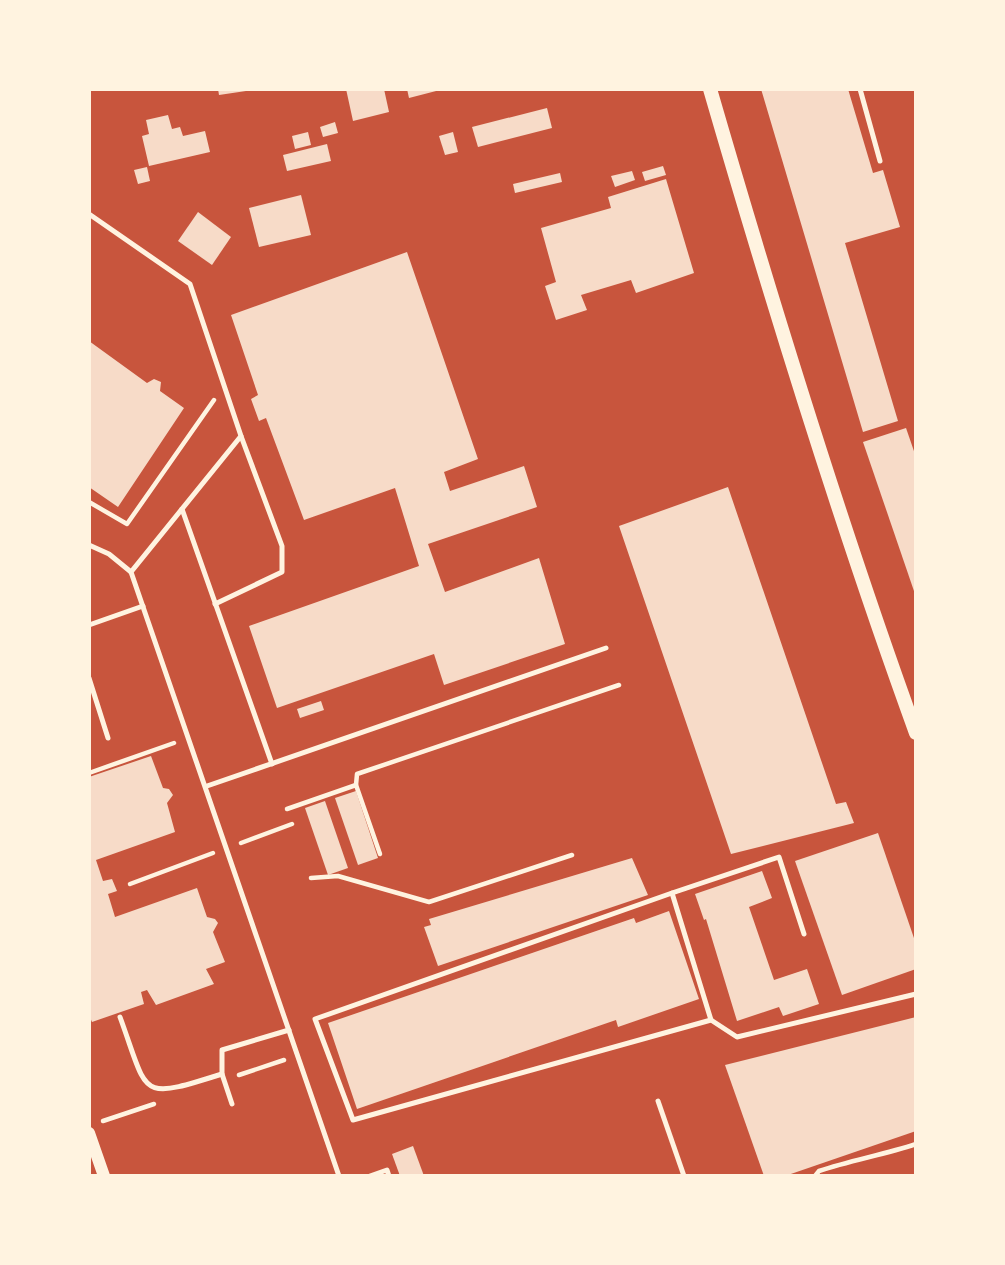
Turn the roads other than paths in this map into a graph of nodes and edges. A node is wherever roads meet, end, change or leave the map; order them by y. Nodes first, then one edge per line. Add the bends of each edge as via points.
1 (710, 89) edge
2 (860, 89) edge
3 (880, 160) dead end
4 (89, 214) edge
5 (241, 436) junction
6 (182, 509) junction
7 (89, 545) edge
8 (131, 572) junction
9 (215, 604) junction
10 (143, 606) junction
11 (89, 625) edge
12 (606, 648) dead end
13 (89, 678) edge
14 (916, 733) edge
15 (108, 738) dead end
16 (272, 764) junction
17 (206, 786) junction
18 (672, 893) junction
19 (804, 934) dead end
20 (916, 994) edge
21 (120, 1017) dead end
22 (712, 1020) junction
23 (289, 1030) junction
24 (222, 1074) junction
25 (658, 1101) dead end
26 (232, 1104) dead end
27 (90, 1137) edge
28 (104, 1176) edge
29 (339, 1176) edge
30 (370, 1176) edge
31 (389, 1176) edge
32 (684, 1176) edge

1 - 14 main road via 850,551
2 - 3 lane
4 - 5 lane via 190,284
5 - 6 lane
5 - 9 lane via 282,546 282,572
6 - 8 lane
6 - 9 lane
7 - 8 lane
8 - 10 lane
9 - 16 lane
10 - 11 lane
10 - 17 lane
12 - 16 lane
13 - 15 lane
16 - 17 lane
17 - 23 lane
18 - 19 lane via 779,857
18 - 22 lane
18 - 22 lane via 315,1019 353,1120
20 - 22 lane via 737,1037
21 - 24 lane via 145,1083 155,1090 169,1091
23 - 24 lane via 222,1050
23 - 29 lane
24 - 26 lane
25 - 32 lane
27 - 28 street
30 - 31 lane via 387,1170

